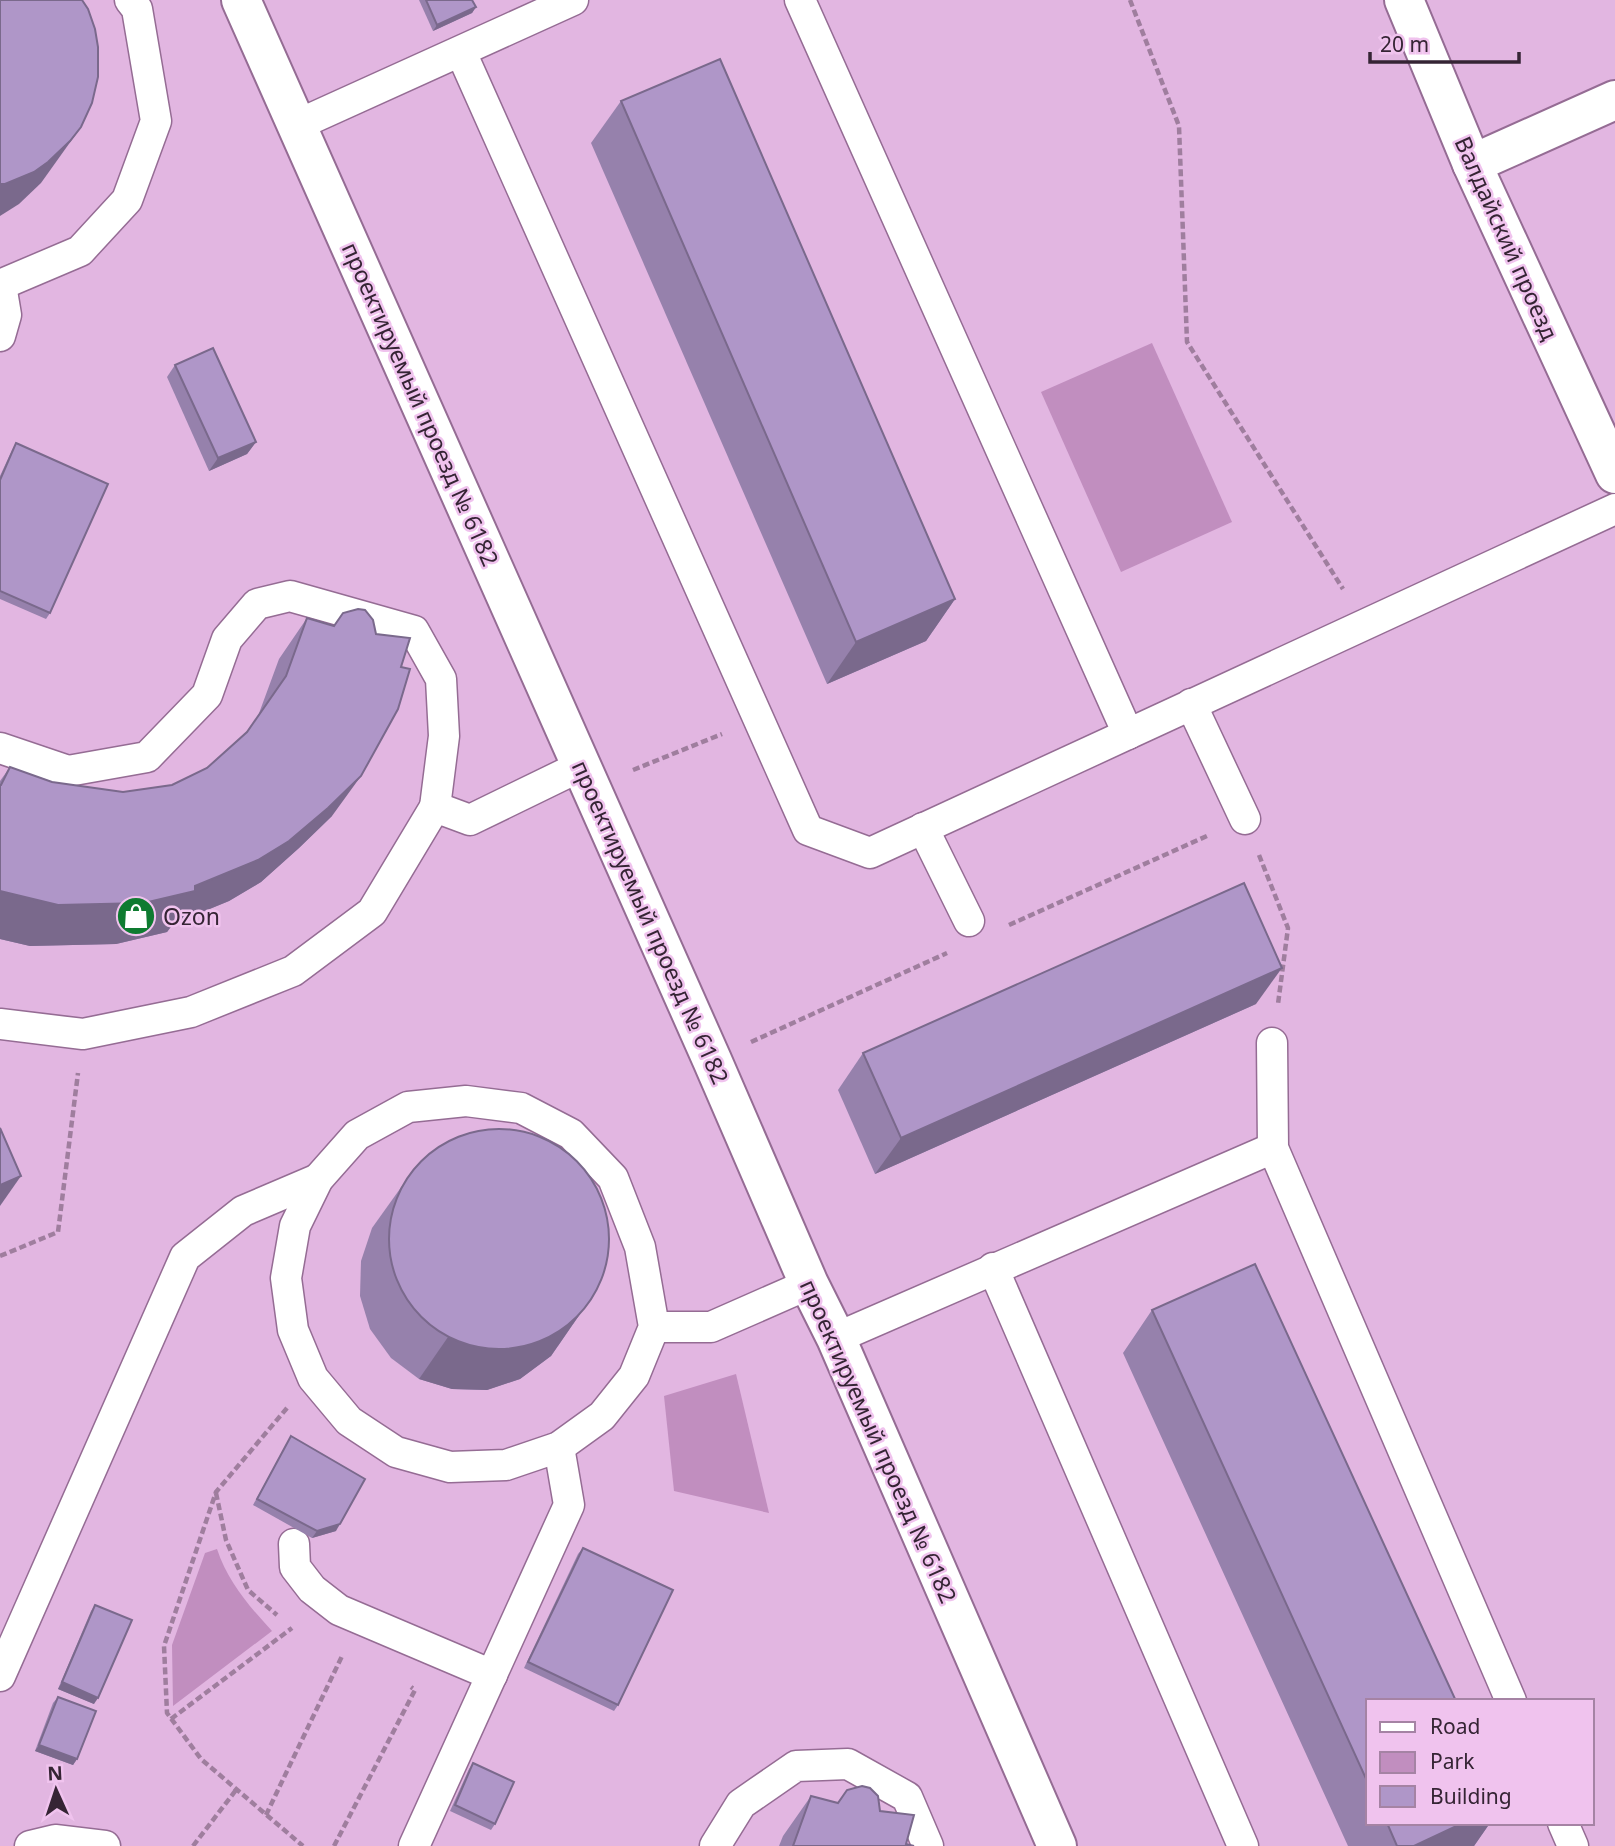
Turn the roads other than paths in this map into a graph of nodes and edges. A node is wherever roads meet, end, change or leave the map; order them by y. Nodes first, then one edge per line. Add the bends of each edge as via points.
1 (130, 0) edge
2 (241, 0) edge
3 (573, 0) edge
4 (800, 0) edge
5 (1404, 0) edge
6 (461, 52) junction
7 (1615, 100) edge
8 (297, 125) junction
9 (1472, 164) junction
10 (0, 285) edge
11 (0, 336) edge
12 (1615, 474) edge
13 (1615, 509) edge
14 (1191, 704) junction
15 (1128, 734) junction
16 (0, 748) edge
17 (586, 776) junction
18 (435, 807) junction
19 (1245, 818) road end
20 (923, 828) junction
21 (969, 921) dead end
22 (0, 1024) edge
23 (1272, 1043) edge
24 (1273, 1148) junction
25 (317, 1179) junction
26 (993, 1268) junction
27 (809, 1284) junction
28 (654, 1327) junction
29 (836, 1338) junction
30 (559, 1447) junction
31 (293, 1544) dead end
32 (492, 1675) junction
33 (0, 1676) edge
34 (1510, 1699) edge
35 (1564, 1825) edge
36 (30, 1846) edge
37 (105, 1846) edge
38 (414, 1846) edge
39 (715, 1846) edge
40 (928, 1846) edge
41 (1057, 1846) edge
42 (1243, 1846) edge
43 (1573, 1846) edge

1 - 10 lane via 137,9 156,121 127,200 80,251
2 - 8 street, проектируемый проезд № 6182
3 - 6 lane
4 - 15 lane
5 - 9 street, Валдайский проезд
6 - 8 lane
6 - 20 lane via 808,830 870,853
7 - 9 street
8 - 17 street, проектируемый проезд № 6182
9 - 12 street, Валдайский проезд
10 - 11 lane via 6,316
13 - 14 lane
14 - 15 lane
14 - 19 lane
15 - 20 lane
16 - 18 lane via 68,771 147,757 207,695 227,639 257,604 290,596 414,631 441,679 444,736
17 - 18 lane via 470,820
17 - 27 street, проектируемый проезд № 6182
18 - 22 lane via 372,912 293,971 191,1012 83,1034
20 - 21 lane
23 - 24 lane
24 - 26 lane
24 - 34 lane
25 - 28 lane via 357,1135 408,1107 466,1101 522,1108 571,1134 613,1178 640,1247
25 - 30 lane via 295,1226 286,1278 293,1330 313,1378 349,1421 396,1452 450,1467 506,1465
25 - 33 lane via 243,1211 185,1257
26 - 29 lane
26 - 42 lane
27 - 28 lane via 711,1327
27 - 29 street, проектируемый проезд № 6182
28 - 30 lane via 634,1376 602,1416
29 - 41 street, проектируемый проезд № 6182
30 - 32 lane via 569,1505
31 - 32 lane via 295,1567 312,1589 339,1609
32 - 38 lane
35 - 43 lane
36 - 37 lane via 55,1840
39 - 40 lane via 741,1804 796,1766 848,1764 907,1797

